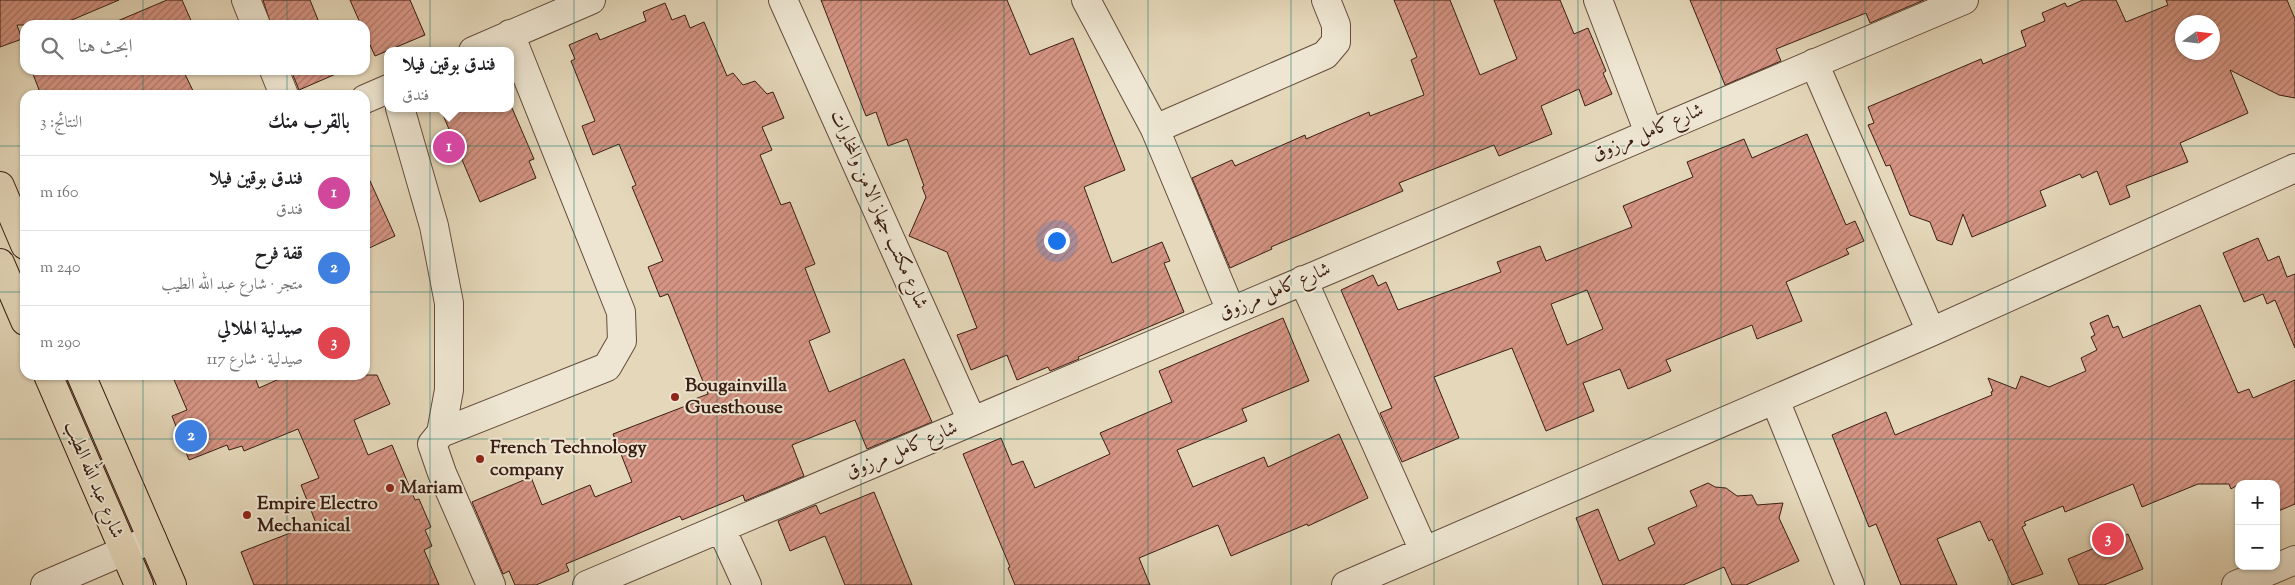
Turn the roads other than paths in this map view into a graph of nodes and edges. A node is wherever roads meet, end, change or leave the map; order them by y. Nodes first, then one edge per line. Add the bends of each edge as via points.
1 (246, 0) edge
2 (591, 0) edge
3 (784, 0) edge
4 (1086, 0) edge
5 (1326, 0) edge
6 (1598, 0) edge
7 (1964, 0) edge
8 (1915, 9) edge
9 (254, 20) edge
10 (510, 34) junction
11 (482, 47) edge
12 (1814, 63) junction
13 (276, 75) edge
14 (282, 90) edge
15 (384, 91) edge
16 (370, 97) edge
17 (401, 112) edge
18 (1155, 129) junction
19 (1649, 133) junction
20 (2295, 168) edge
21 (0, 186) edge
22 (20, 232) edge
23 (0, 263) edge
24 (1304, 280) junction
25 (20, 309) edge
26 (1231, 311) junction
27 (1931, 332) junction
28 (50, 380) edge
29 (83, 380) edge
30 (1775, 400) junction
31 (972, 421) junction
32 (441, 433) junction
33 (722, 528) junction
34 (152, 539) junction
35 (1424, 551) junction
36 (124, 552) junction
37 (2295, 560) edge
38 (45, 585) edge
39 (139, 585) edge
40 (172, 585) edge
41 (491, 585) edge
42 (587, 585) edge
43 (746, 585) edge
44 (1346, 585) edge
45 (1850, 585) edge
46 (2236, 585) edge

1 - 9 street
2 - 10 street
3 - 31 street, شارع مكتب جهاز الامن والمخابرات
4 - 18 street
5 - 18 street via 1336,25 1336,42 1325,55
6 - 19 street
7 - 8 street, شارع كامل مرزوق
8 - 12 street, شارع كامل مرزوق
10 - 11 street
10 - 32 street via 621,312 622,341 607,367
12 - 19 street, شارع كامل مرزوق
12 - 27 street
13 - 14 street
15 - 16 street
17 - 32 street via 434,226 449,303 449,390
18 - 26 street
19 - 24 street, شارع كامل مرزوق
20 - 27 street
21 - 22 main road
23 - 25 main road
24 - 26 street, شارع كامل مرزوق
24 - 35 street
26 - 31 street, شارع كامل مرزوق
27 - 30 street
28 - 36 main road, شارع عبد الله الطيب
29 - 34 main road, شارع عبد الله الطيب
30 - 35 street
30 - 45 street
31 - 33 street, شارع كامل مرزوق
32 - 41 street via 432,444
33 - 42 street, شارع كامل مرزوق
33 - 43 street
34 - 36 street
34 - 40 main road, شارع عبد الله الطيب
35 - 44 street
36 - 38 street
36 - 39 main road, شارع عبد الله الطيب
37 - 46 street

